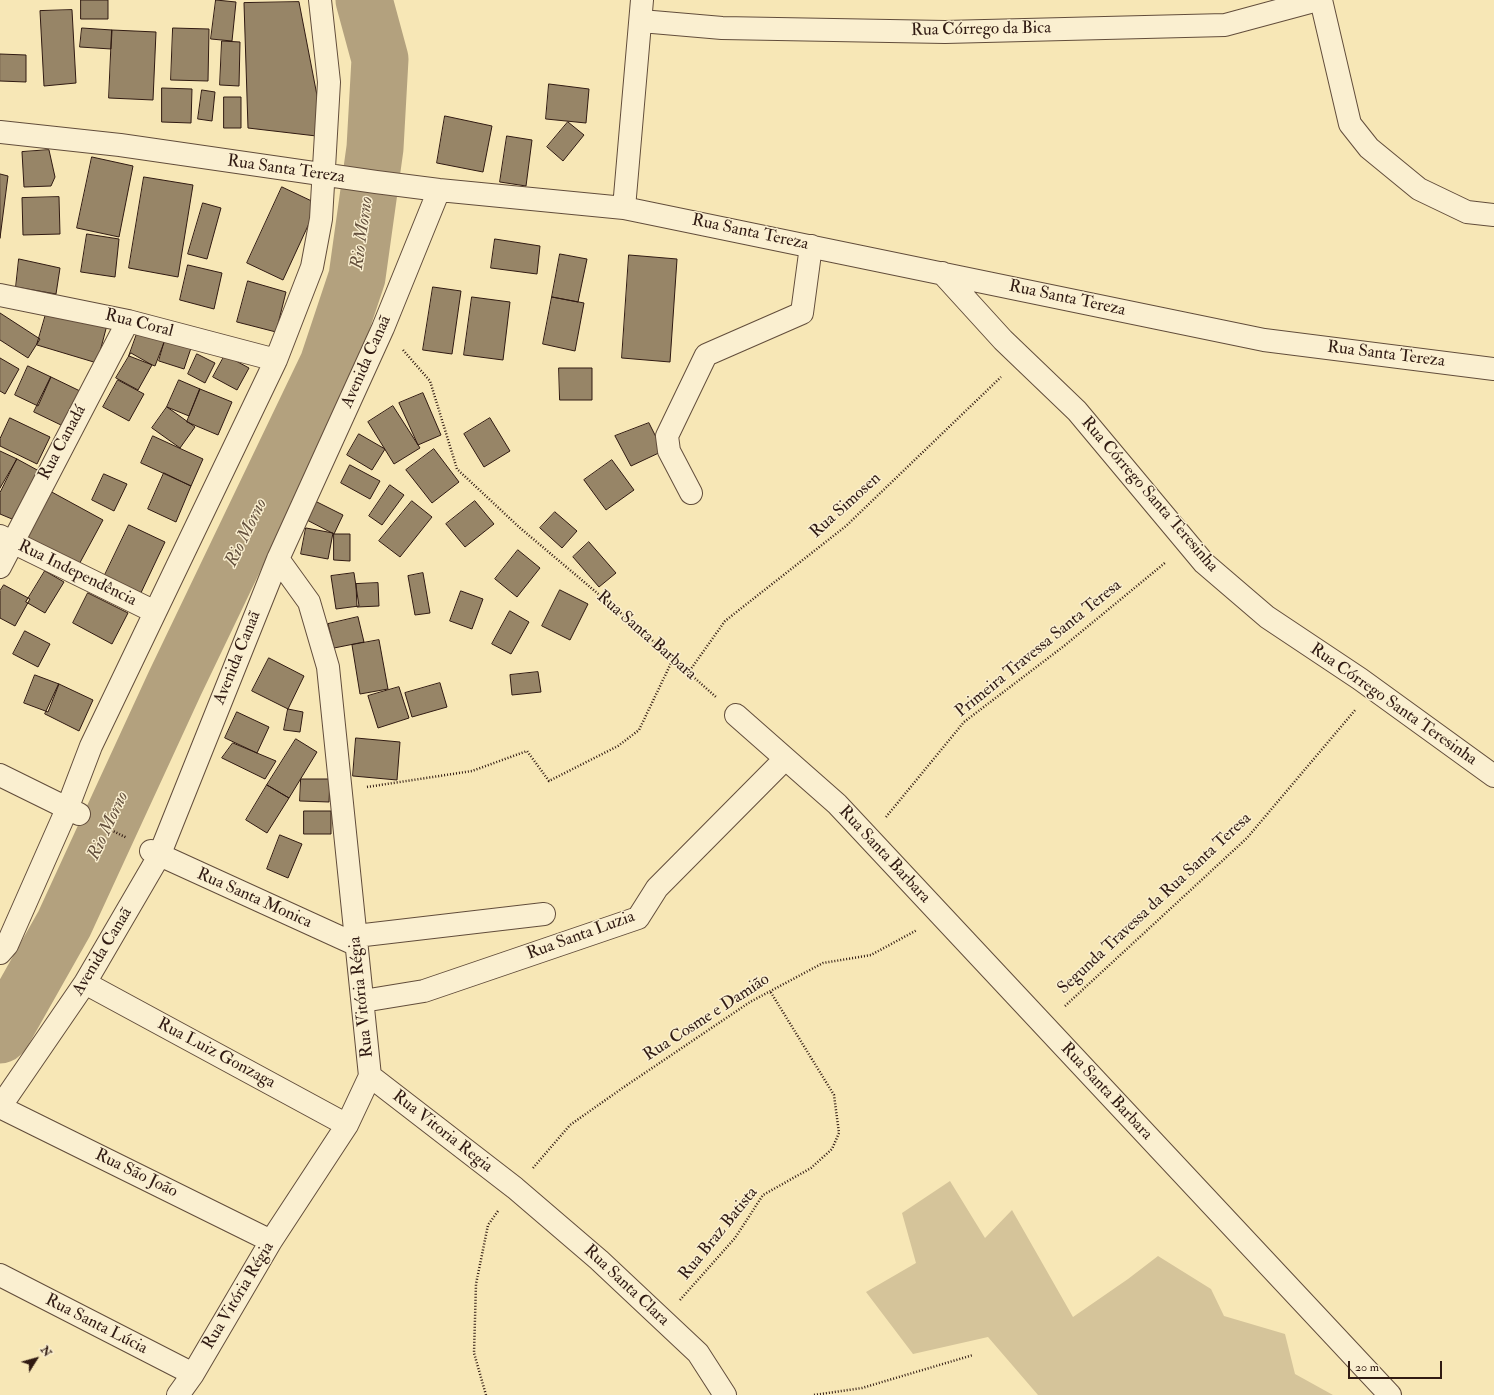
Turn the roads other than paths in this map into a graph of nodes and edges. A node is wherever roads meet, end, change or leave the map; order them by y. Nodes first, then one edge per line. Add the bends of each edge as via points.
1 (320, 0) edge
2 (1318, 0) edge
3 (1321, 0) edge
4 (641, 11) edge
5 (0, 132) edge
6 (334, 177) junction
7 (434, 189) junction
8 (624, 208) junction
9 (1494, 215) edge
10 (811, 246) junction
11 (942, 272) junction
12 (0, 295) edge
13 (128, 320) junction
14 (276, 360) junction
15 (1494, 369) edge
16 (691, 492) dead end
17 (6, 539) edge
18 (278, 559) junction
19 (0, 567) edge
20 (154, 612) junction
21 (736, 715) road end
22 (785, 759) junction
23 (0, 775) edge
24 (1494, 776) edge
25 (73, 811) junction
26 (155, 853) junction
27 (544, 914) dead end
28 (357, 940) junction
29 (2, 946) edge
30 (85, 983) junction
31 (362, 1001) junction
32 (370, 1076) junction
33 (0, 1107) edge
34 (348, 1125) junction
35 (515, 1188) joint
36 (271, 1241) junction
37 (0, 1275) edge
38 (193, 1374) junction
39 (178, 1395) edge
40 (725, 1395) edge
41 (1390, 1395) edge

1 - 6 street via 329,82
2 - 4 street, Rua Córrego da Bica via 1226,25 945,32 722,28
3 - 9 street via 1350,124 1359,136 1369,148 1419,189 1467,212
4 - 8 street
5 - 6 street, Rua Santa Tereza via 120,145
6 - 7 street, Rua Santa Tereza
6 - 14 street via 312,267
7 - 8 street, Rua Santa Tereza
7 - 18 street, Avenida Canaã via 383,328
8 - 10 street, Rua Santa Tereza
10 - 11 street, Rua Santa Tereza
10 - 16 street via 802,313 706,355 667,436 669,451
11 - 15 street, Rua Santa Tereza via 1264,340
11 - 24 street, Rua Córrego Santa Teresinha via 1003,340 1077,411 1204,563 1267,617 1374,689
12 - 13 street, Rua Coral
13 - 14 street, Rua Coral
13 - 17 street, Rua Canadá
14 - 20 street
17 - 19 street, Rua Canadá
17 - 20 street, Rua Independência
18 - 26 street, Avenida Canaã
18 - 28 street, Rua Vitória Régia via 309,602 328,667
20 - 25 street via 91,746
21 - 22 street, Rua Santa Barbara
22 - 31 street, Rua Santa Luzia via 657,888 638,918 424,991
22 - 41 street, Rua Santa Barbara via 837,804
23 - 25 street
25 - 29 street
26 - 28 street, Rua Santa Monica
26 - 30 street, Avenida Canaã
27 - 28 street
28 - 31 street, Rua Vitória Régia
30 - 33 street, Avenida Canaã
30 - 34 street, Rua Luiz Gonzaga
31 - 32 street, Rua Vitória Régia
32 - 34 street, Rua Vitória Régia
32 - 35 street, Rua Vitoria Regia
33 - 36 street, Rua São João
34 - 36 street, Rua Vitória Régia
35 - 40 street, Rua Santa Clara via 599,1260 698,1352
36 - 38 street, Rua Vitória Régia
37 - 38 street, Rua Santa Lúcia
38 - 39 street, Rua Vitória Régia

